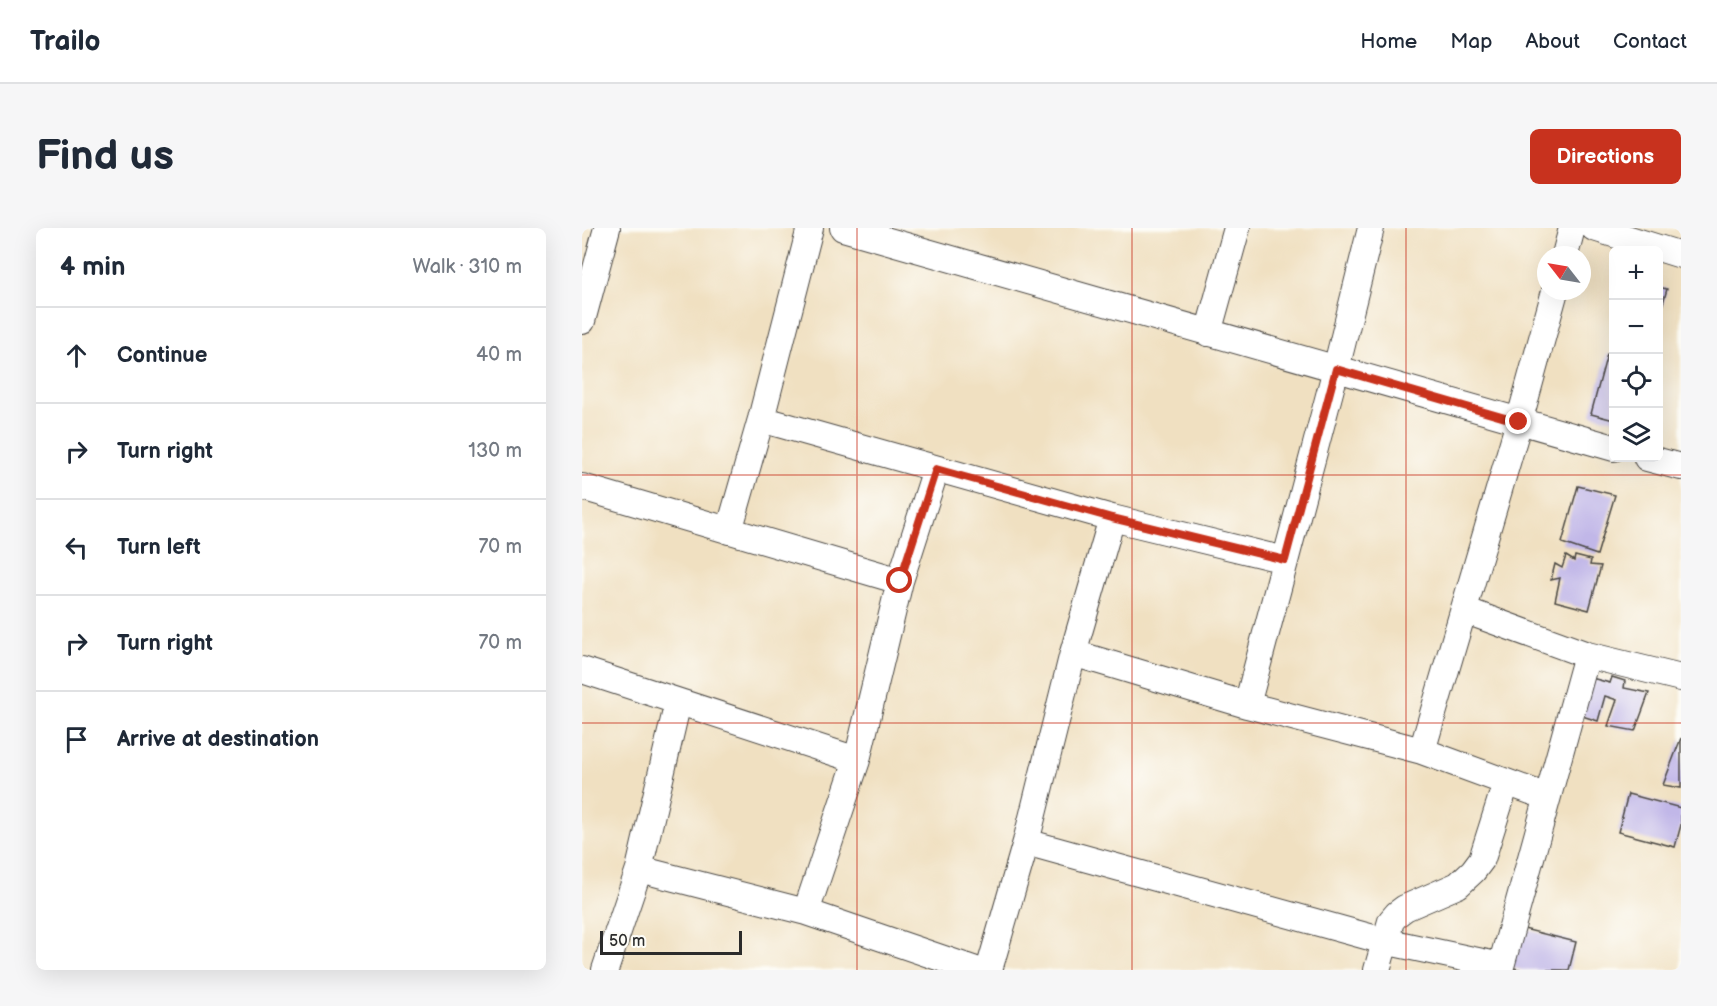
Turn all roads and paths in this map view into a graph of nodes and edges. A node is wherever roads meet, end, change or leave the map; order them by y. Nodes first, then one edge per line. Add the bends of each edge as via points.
1 (607, 228) edge
2 (810, 228) edge
3 (843, 228) edge
4 (1237, 228) edge
5 (1371, 228) edge
6 (1572, 228) edge
7 (1594, 228) edge
8 (908, 237) edge
9 (1567, 246) edge
10 (1681, 255) edge
11 (1553, 300) edge
12 (582, 321) edge
13 (1208, 333) junction
14 (1336, 369) junction
15 (761, 420) junction
16 (1519, 422) junction
17 (1609, 447) edge
18 (1662, 462) edge
19 (1681, 467) edge
20 (936, 469) junction
21 (582, 487) edge
22 (1112, 518) junction
23 (729, 531) junction
24 (1285, 560) junction
25 (900, 581) junction
26 (1464, 609) junction
27 (1073, 653) junction
28 (1587, 655) junction
29 (582, 670) edge
30 (1681, 678) edge
31 (678, 702) junction
32 (1247, 705) junction
33 (1422, 751) junction
34 (857, 760) junction
35 (1506, 783) junction
36 (1547, 797) junction
37 (1026, 842) junction
38 (639, 869) junction
39 (806, 912) junction
40 (1384, 941) junction
41 (1501, 968) edge
42 (605, 970) edge
43 (976, 970) edge
44 (988, 970) edge
45 (1377, 970) edge

1 - 12 street
2 - 15 street
3 - 8 street
4 - 13 street
5 - 14 street
6 - 9 street
7 - 10 street
8 - 13 street
11 - 16 street
13 - 14 street
14 - 16 street
14 - 24 street
15 - 20 street
15 - 23 street
16 - 17 street
16 - 26 street
18 - 19 street
20 - 22 street
20 - 25 street
21 - 23 street
22 - 24 street
22 - 27 street
23 - 25 street
24 - 32 street
25 - 34 street
26 - 28 street
26 - 33 street
27 - 32 street
27 - 37 street
28 - 30 street
28 - 36 street
29 - 31 street
31 - 34 street
31 - 38 street
32 - 33 street
33 - 35 street
34 - 39 street
35 - 36 street
35 - 40 street via 1488,844 1473,871 1458,885 1397,914
36 - 41 street
37 - 40 street
37 - 44 street
38 - 39 street
38 - 42 street
39 - 43 street
40 - 41 street
40 - 45 street

